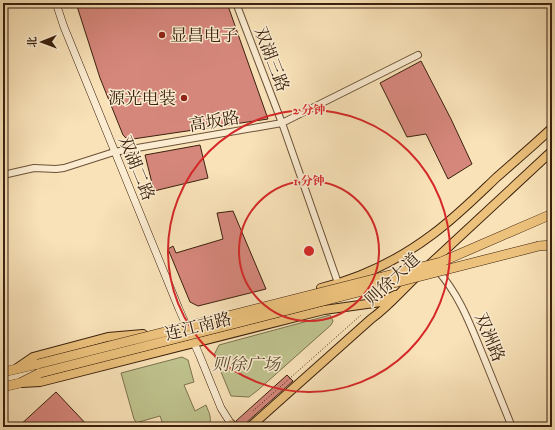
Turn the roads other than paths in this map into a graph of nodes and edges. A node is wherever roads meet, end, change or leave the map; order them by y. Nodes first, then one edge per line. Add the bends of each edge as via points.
1 (56, 3) edge
2 (236, 3) edge
3 (418, 56) dead end
4 (282, 124) junction
5 (552, 128) edge
6 (552, 151) edge
7 (114, 152) junction
8 (3, 175) edge
9 (552, 214) edge
10 (552, 245) edge
11 (431, 264) junction
12 (338, 283) junction
13 (399, 293) junction
14 (185, 323) junction
15 (194, 343) junction
16 (16, 369) junction
17 (39, 369) junction
18 (3, 372) edge
19 (20, 383) junction
20 (3, 387) edge
21 (231, 426) edge
22 (250, 427) edge
23 (512, 427) edge

1 - 7 main road, 双湖二路
2 - 4 street, 双湖三路
3 - 4 street, 高坂路
4 - 7 street, 高坂路
4 - 12 street, 双湖三路
5 - 12 main road, 则徐大道 via 433,235 388,262
6 - 11 main road, 则徐大道
7 - 8 street, 高坂路 via 64,168 34,168
7 - 14 main road, 双湖二路
9 - 17 highway, bridge via 441,262
10 - 17 highway, bridge
11 - 13 main road, 则徐大道
11 - 23 street, 双洲路 via 458,299 472,327
12 - 14 main road, 连江南路
13 - 15 main road, 连江南路 via 380,302 324,310
13 - 22 main road, 则徐大道 via 386,308
14 - 15 main road, 双湖二路
14 - 16 main road, 连江南路 via 138,335 108,337 33,357
15 - 19 main road, 连江南路 via 40,382
15 - 21 main road, 双湖二路
16 - 17 highway
16 - 18 highway, 连江南路
17 - 19 highway
19 - 20 highway, 连江南路

